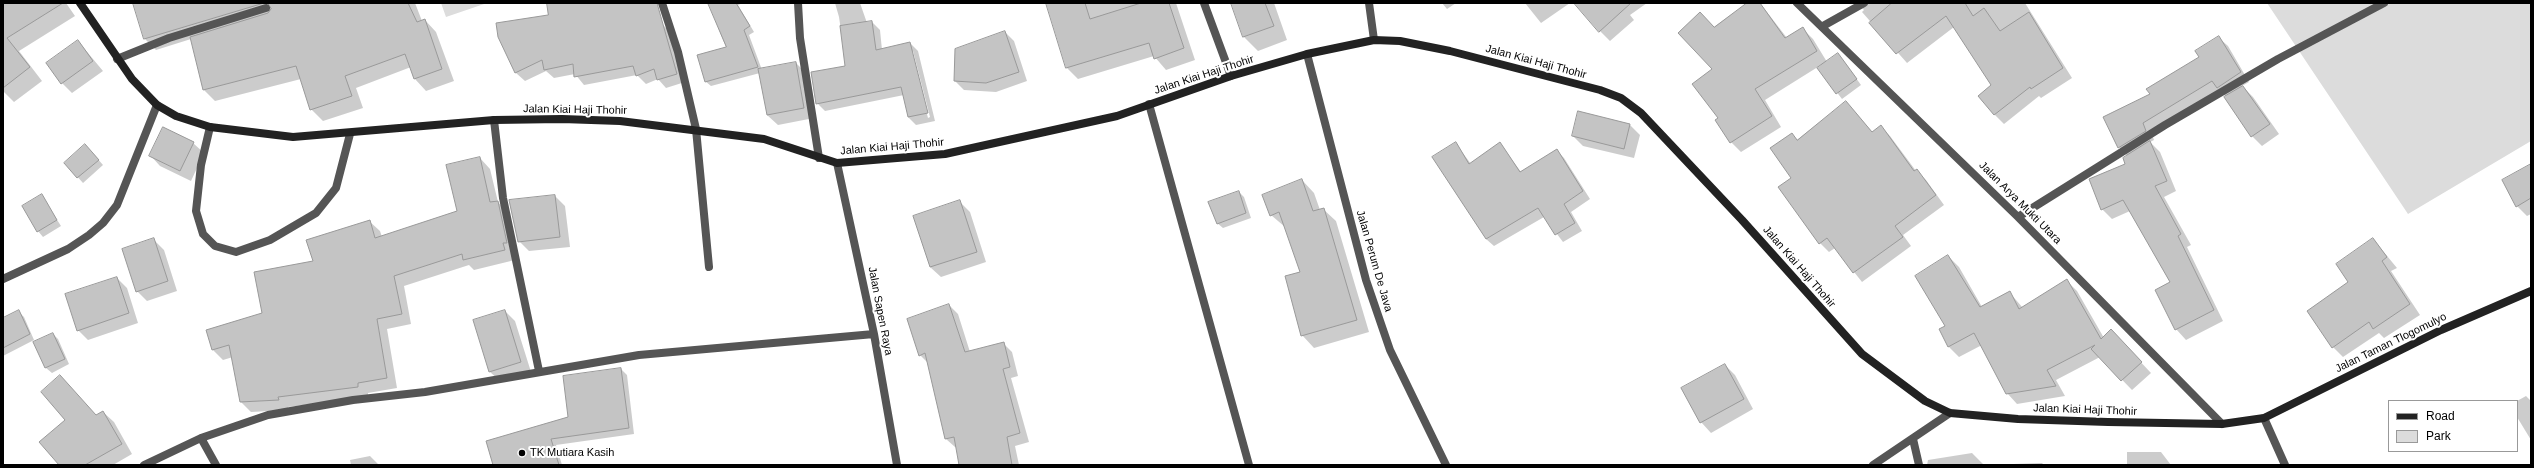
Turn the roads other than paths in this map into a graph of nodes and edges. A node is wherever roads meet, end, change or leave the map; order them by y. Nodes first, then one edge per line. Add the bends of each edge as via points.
1 (80, 3) edge
2 (662, 3) edge
3 (798, 3) edge
4 (1204, 3) edge
5 (1369, 3) edge
6 (1797, 3) edge
7 (1864, 3) edge
8 (2384, 3) edge
9 (266, 8) dead end
10 (1823, 26) junction
11 (1374, 40) junction
12 (1307, 54) junction
13 (117, 59) junction
14 (1231, 76) junction
15 (1149, 104) junction
16 (157, 105) junction
17 (494, 120) junction
18 (210, 127) junction
19 (696, 129) junction
20 (350, 134) junction
21 (819, 158) junction
22 (837, 163) junction
23 (2018, 217) junction
24 (709, 266) dead end
25 (3, 279) edge
26 (2531, 291) edge
27 (874, 334) junction
28 (538, 371) junction
29 (1950, 413) junction
30 (2264, 418) junction
31 (2222, 424) junction
32 (201, 438) junction
33 (1913, 439) junction
34 (144, 465) edge
35 (216, 465) edge
36 (897, 465) edge
37 (1249, 465) edge
38 (1446, 465) edge
39 (1873, 465) edge
40 (1919, 465) edge
41 (2285, 465) edge

1 - 13 street, Jalan Kiai Haji Thohir
2 - 19 street via 678,52
3 - 21 street via 800,38
4 - 14 street
5 - 11 street
6 - 10 street, Jalan Arya Mukti Utara
7 - 10 street
8 - 23 street via 2278,59 2164,125
9 - 13 street via 169,38
10 - 23 street, Jalan Arya Mukti Utara
11 - 12 street, Jalan Kiai Haji Thohir
11 - 29 street, Jalan Kiai Haji Thohir via 1400,41 1456,53 1600,90 1621,98 1641,113 1699,174 1862,354 1925,401
12 - 14 street, Jalan Kiai Haji Thohir
12 - 38 street, Jalan Perum De Java via 1366,280 1387,343
13 - 16 street, Jalan Kiai Haji Thohir
14 - 15 street, Jalan Kiai Haji Thohir
15 - 22 street, Jalan Kiai Haji Thohir via 1117,116 945,154
15 - 37 street
16 - 18 street, Jalan Kiai Haji Thohir via 176,116
16 - 25 street via 117,205 103,223 68,249
17 - 19 street, Jalan Kiai Haji Thohir via 620,121
17 - 20 street, Jalan Kiai Haji Thohir
17 - 28 street via 503,198
18 - 20 street, Jalan Kiai Haji Thohir via 293,137
18 - 20 street via 201,165 196,211 203,234 215,246 236,252 270,240 316,213 336,188
19 - 21 street, Jalan Kiai Haji Thohir via 764,139
19 - 24 street
21 - 22 street, Jalan Kiai Haji Thohir
22 - 27 street, Jalan Sapen Raya
23 - 31 street, Jalan Arya Mukti Utara
26 - 30 street, Jalan Taman Tlogomulyo via 2441,330
27 - 28 street via 639,355
27 - 36 street, Jalan Sapen Raya
28 - 32 street via 425,392 353,400 268,415
29 - 31 street, Jalan Kiai Haji Thohir via 2025,420
29 - 33 street
30 - 31 street, Jalan Kiai Haji Thohir
30 - 41 street
32 - 34 street
32 - 35 street
33 - 39 street
33 - 40 street

